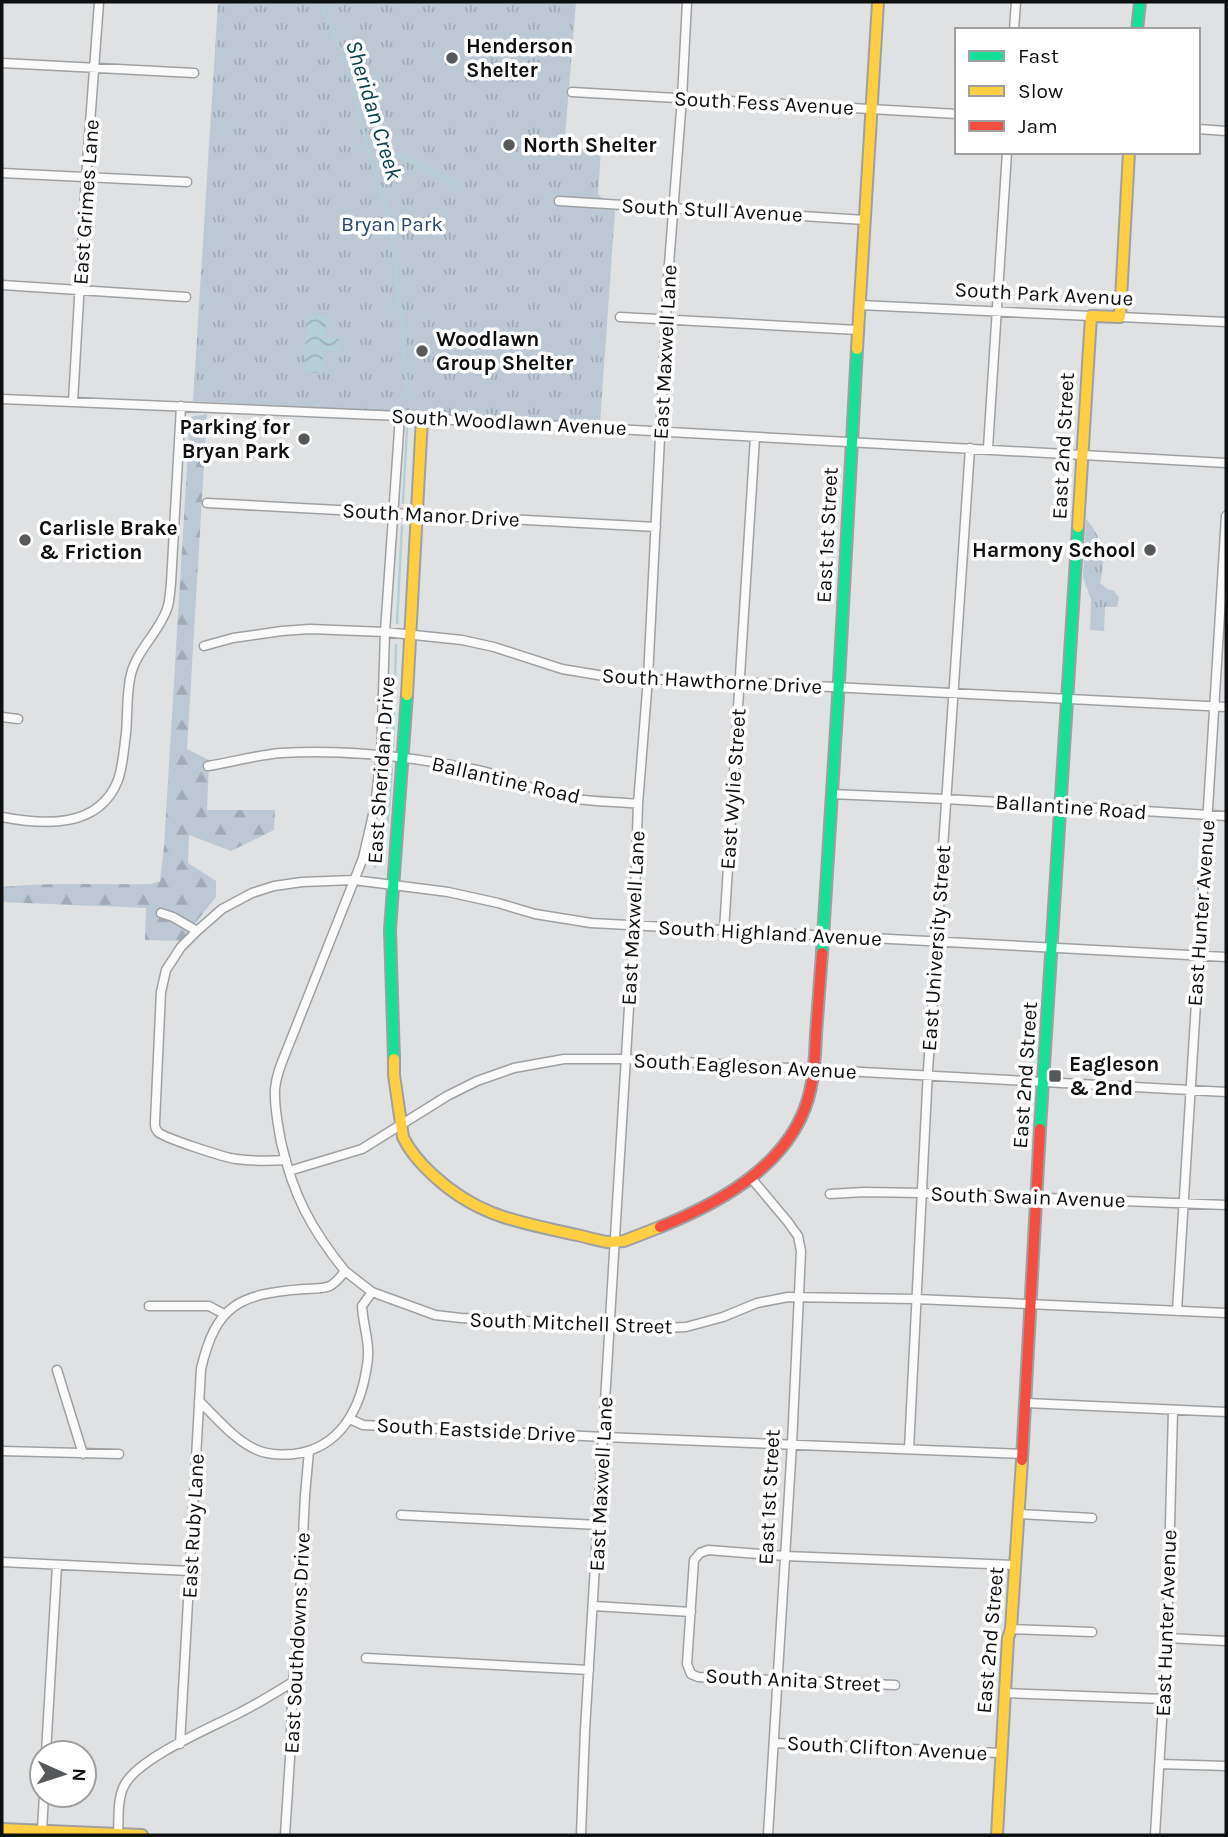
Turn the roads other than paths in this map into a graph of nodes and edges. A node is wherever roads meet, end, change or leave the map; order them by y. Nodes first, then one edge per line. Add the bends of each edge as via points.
1 (99, 2) edge
2 (687, 2) edge
3 (878, 2) edge
4 (1016, 2) edge
5 (1140, 2) edge
6 (1014, 28) edge
7 (1137, 28) edge
8 (2, 63) edge
9 (95, 68) junction
10 (194, 73) dead end
11 (572, 92) dead end
12 (682, 98) junction
13 (873, 110) junction
14 (955, 114) edge
15 (1200, 129) edge
16 (1226, 131) edge
17 (1007, 154) edge
18 (1129, 154) edge
19 (2, 173) edge
20 (86, 178) junction
21 (187, 182) dead end
22 (559, 201) dead end
23 (674, 208) junction
24 (865, 220) junction
25 (2, 285) edge
26 (81, 290) junction
27 (186, 298) dead end
28 (860, 305) junction
29 (996, 311) junction
30 (1091, 316) junction
31 (620, 317) dead end
32 (1120, 317) junction
33 (666, 318) junction
34 (1226, 322) edge
35 (858, 330) junction
36 (2, 399) edge
37 (73, 402) junction
38 (181, 406) junction
39 (400, 416) junction
40 (422, 418) junction
41 (660, 431) junction
42 (755, 437) junction
43 (851, 442) junction
44 (970, 448) junction
45 (988, 448) junction
46 (1082, 454) junction
47 (1226, 463) edge
48 (207, 503) dead end
49 (394, 513) junction
50 (416, 515) junction
51 (1226, 516) edge
52 (656, 527) junction
53 (1223, 623) edge
54 (385, 632) junction
55 (410, 635) junction
56 (204, 646) dead end
57 (648, 678) junction
58 (740, 682) junction
59 (838, 688) junction
60 (953, 694) junction
61 (1067, 699) junction
62 (1214, 706) junction
63 (1226, 707) edge
64 (2, 717) edge
65 (18, 719) dead end
66 (381, 756) junction
67 (403, 759) junction
68 (208, 766) dead end
69 (831, 794) junction
70 (946, 799) junction
71 (638, 804) junction
72 (1061, 807) junction
73 (1208, 816) junction
74 (1226, 816) edge
75 (2, 817) edge
76 (354, 880) junction
77 (392, 884) junction
78 (161, 913) dead end
79 (634, 925) junction
80 (197, 931) junction
81 (724, 931) junction
82 (821, 936) junction
83 (936, 942) junction
84 (1052, 948) junction
85 (1199, 956) junction
86 (1226, 957) edge
87 (626, 1059) junction
88 (814, 1070) junction
89 (927, 1077) junction
90 (1044, 1083) junction
91 (1190, 1090) junction
92 (1226, 1092) edge
93 (401, 1124) junction
94 (286, 1160) junction
95 (289, 1171) junction
96 (751, 1178) junction
97 (921, 1193) junction
98 (830, 1194) dead end
99 (1036, 1197) junction
100 (1183, 1203) junction
101 (1226, 1205) edge
102 (615, 1243) junction
103 (345, 1271) junction
104 (372, 1292) junction
105 (800, 1296) junction
106 (916, 1300) junction
107 (1031, 1304) junction
108 (149, 1306) dead end
109 (1177, 1311) junction
110 (1226, 1313) edge
111 (224, 1314) junction
112 (610, 1325) junction
113 (57, 1370) dead end
114 (199, 1401) junction
115 (1026, 1403) junction
116 (1173, 1410) junction
117 (1226, 1412) edge
118 (350, 1419) junction
119 (604, 1437) junction
120 (792, 1444) junction
121 (909, 1449) junction
122 (2, 1451) edge
123 (309, 1451) junction
124 (83, 1454) junction
125 (119, 1454) dead end
126 (1023, 1454) junction
127 (1018, 1514) junction
128 (401, 1515) dead end
129 (1092, 1518) dead end
130 (599, 1525) junction
131 (785, 1556) junction
132 (2, 1562) edge
133 (57, 1565) junction
134 (1016, 1565) junction
135 (190, 1571) junction
136 (594, 1606) junction
137 (691, 1612) junction
138 (1011, 1629) junction
139 (1092, 1632) dead end
140 (1167, 1638) junction
141 (1226, 1641) edge
142 (366, 1658) dead end
143 (589, 1670) junction
144 (778, 1680) junction
145 (293, 1682) junction
146 (895, 1685) dead end
147 (1005, 1693) junction
148 (1164, 1699) junction
149 (47, 1739) edge
150 (774, 1743) junction
151 (180, 1744) junction
152 (1001, 1753) junction
153 (1160, 1764) junction
154 (1226, 1766) edge
155 (45, 1809) edge
156 (2, 1829) edge
157 (46, 1833) edge
158 (118, 1834) edge
159 (142, 1835) edge
160 (285, 1835) edge
161 (581, 1835) edge
162 (768, 1835) edge
163 (997, 1835) edge
164 (1155, 1835) edge

1 - 9 street, East Grimes Lane
2 - 12 street, East Maxwell Lane
3 - 13 street, East 1st Street
4 - 6 street
5 - 7 street
8 - 9 street
9 - 10 street
9 - 20 street, East Grimes Lane
11 - 12 street, South Fess Avenue
12 - 13 street, South Fess Avenue
12 - 23 street, East Maxwell Lane
13 - 14 street, South Fess Avenue
13 - 24 street, East 1st Street
15 - 16 street
17 - 29 street
18 - 32 street
19 - 20 street
20 - 21 street
20 - 26 street, East Grimes Lane
22 - 23 street, South Stull Avenue
23 - 24 street, South Stull Avenue
23 - 33 street, East Maxwell Lane
24 - 28 street, East 1st Street
25 - 26 street
26 - 27 street
26 - 37 street, East Grimes Lane
28 - 29 street, South Park Avenue
28 - 35 street, East 1st Street
29 - 30 street, South Park Avenue
29 - 45 street
30 - 32 street, South Park Avenue
30 - 46 street, East 2nd Street
31 - 33 street
32 - 34 street, South Park Avenue
33 - 35 street
33 - 41 street, East Maxwell Lane
35 - 43 street, East 1st Street
36 - 37 street, South Woodlawn Avenue
37 - 38 street, South Woodlawn Avenue
38 - 39 street, South Woodlawn Avenue
38 - 75 street via 168,608 131,672 117,782 104,803 76,819 32,823
39 - 40 street, South Woodlawn Avenue
39 - 49 street
40 - 41 street, South Woodlawn Avenue
40 - 50 street, East Sheridan Drive
41 - 42 street, South Woodlawn Avenue
41 - 52 street, East Maxwell Lane
42 - 43 street, South Woodlawn Avenue
42 - 58 street, East Wylie Street
43 - 44 street, South Woodlawn Avenue
43 - 59 street, East 1st Street
44 - 45 street, South Woodlawn Avenue
44 - 60 street, East University Street
45 - 46 street, South Woodlawn Avenue
46 - 47 street, South Woodlawn Avenue
46 - 61 street, East 2nd Street
48 - 49 street, South Manor Drive
49 - 50 street, South Manor Drive
49 - 54 street
50 - 52 street, South Manor Drive
50 - 55 street, East Sheridan Drive
51 - 53 street, East Hunter Avenue
52 - 57 street, East Maxwell Lane
53 - 62 street, East Hunter Avenue
54 - 55 street, South Hawthorne Drive
54 - 56 street, South Hawthorne Drive via 282,631
54 - 66 street
55 - 57 street, South Hawthorne Drive via 494,647 585,674
55 - 67 street, East Sheridan Drive
57 - 58 street, South Hawthorne Drive
57 - 71 street, East Maxwell Lane
58 - 59 street, South Hawthorne Drive
58 - 81 street, East Wylie Street
59 - 60 street, South Hawthorne Drive
59 - 69 street, East 1st Street
60 - 61 street, South Hawthorne Drive
60 - 70 street, East University Street
61 - 62 street, South Hawthorne Drive
61 - 72 street, East 2nd Street
62 - 63 street, South Hawthorne Drive
62 - 73 street, East Hunter Avenue
64 - 65 street
66 - 67 street, Ballantine Road
66 - 68 street, Ballantine Road via 279,754
66 - 76 street via 373,819
67 - 71 street, Ballantine Road via 495,774 555,795
67 - 77 street, East Sheridan Drive
69 - 70 street, Ballantine Road
69 - 82 street, East 1st Street
70 - 72 street, Ballantine Road
70 - 83 street, East University Street
71 - 79 street, East Maxwell Lane
72 - 73 street, Ballantine Road
72 - 84 street, East 2nd Street
73 - 74 street, Ballantine Road
73 - 85 street, East Hunter Avenue
76 - 77 street, South Highland Avenue
76 - 80 street, South Highland Avenue via 303,882 252,893 222,909
76 - 94 street via 276,1080 276,1111
77 - 79 street, South Highland Avenue via 448,892 535,914
77 - 93 street, East Sheridan Drive via 391,1002
78 - 80 street
79 - 81 street, South Highland Avenue
79 - 87 street, East Maxwell Lane
80 - 94 street, South Highland Avenue via 169,963 161,992 156,1128 168,1138 221,1157
81 - 82 street, South Highland Avenue
82 - 83 street, South Highland Avenue
82 - 88 street, East 1st Street
83 - 84 street, South Highland Avenue
83 - 89 street, East University Street
84 - 85 street, South Highland Avenue
84 - 90 street, East 2nd Street
85 - 86 street, South Highland Avenue
85 - 91 street, East Hunter Avenue
87 - 88 street, South Eagleson Avenue
87 - 93 street, South Eagleson Avenue via 564,1059 514,1068 477,1080
87 - 102 street, East Maxwell Lane
88 - 89 street, South Eagleson Avenue
88 - 96 street, East 1st Street via 798,1121 783,1146
89 - 90 street, South Eagleson Avenue
89 - 97 street, East University Street
90 - 91 street, South Eagleson Avenue
90 - 99 street, East 2nd Street
91 - 92 street, South Eagleson Avenue
91 - 100 street, East Hunter Avenue
93 - 95 street, South Eagleson Avenue via 362,1149
93 - 102 street, East Sheridan Drive via 407,1146 419,1162 470,1203 547,1230
94 - 95 street
95 - 103 street via 314,1229
96 - 102 street, East 1st Street via 701,1211
96 - 105 street, East 1st Street via 798,1236
97 - 98 street, South Swain Avenue
97 - 99 street, South Swain Avenue
97 - 106 street, East University Street
99 - 100 street, South Swain Avenue
99 - 107 street, East 2nd Street
100 - 101 street, South Swain Avenue
100 - 109 street, East Hunter Avenue
102 - 112 street, East Maxwell Lane
103 - 104 street, South Mitchell Street
103 - 111 street via 327,1289 254,1297
104 - 112 street, South Mitchell Street via 435,1315
104 - 118 street via 362,1306 368,1365
105 - 106 street, South Mitchell Street
105 - 112 street, South Mitchell Street via 767,1301 686,1327
105 - 120 street, East 1st Street
106 - 107 street, South Mitchell Street
106 - 121 street, East University Street
107 - 109 street, South Mitchell Street
107 - 115 street, East 2nd Street
108 - 111 street via 209,1306
109 - 110 street, South Mitchell Street
111 - 114 street, East Ruby Lane via 207,1349
112 - 119 street, East Maxwell Lane
113 - 124 street
114 - 123 street via 256,1450 280,1454
114 - 135 street, East Ruby Lane
115 - 116 street
115 - 126 street, East 2nd Street
116 - 117 street
116 - 140 street, East Hunter Avenue
118 - 119 street, South Eastside Drive via 363,1425
118 - 123 street via 331,1439
119 - 120 street, South Eastside Drive
119 - 130 street, East Maxwell Lane
120 - 121 street, South Eastside Drive
120 - 131 street, East 1st Street
121 - 126 street, South Eastside Drive
122 - 124 street
123 - 145 street, East Southdowns Drive
124 - 125 street
126 - 127 street, East 2nd Street
127 - 129 street
127 - 134 street, East 2nd Street
128 - 130 street
130 - 136 street, East Maxwell Lane
131 - 134 street
131 - 137 street via 704,1551 693,1564
131 - 144 street, East 1st Street
132 - 133 street
133 - 135 street
133 - 149 street
134 - 138 street, East 2nd Street
135 - 151 street, East Ruby Lane
136 - 137 street
136 - 143 street, East Maxwell Lane
137 - 144 street, South Anita Street via 687,1664 691,1674
138 - 139 street
138 - 147 street, East 2nd Street
140 - 141 street
140 - 148 street, East Hunter Avenue
142 - 143 street
143 - 161 street, East Maxwell Lane
144 - 146 street, South Anita Street
144 - 150 street, East 1st Street
145 - 151 street
145 - 160 street, East Southdowns Drive
147 - 148 street
147 - 152 street, East 2nd Street
148 - 153 street, East Hunter Avenue
150 - 152 street, South Clifton Avenue
150 - 162 street, East 1st Street
151 - 158 street via 124,1784
152 - 163 street, East 2nd Street
153 - 154 street
153 - 164 street, East Hunter Avenue
155 - 157 street
156 - 157 street
157 - 158 street
158 - 159 street

